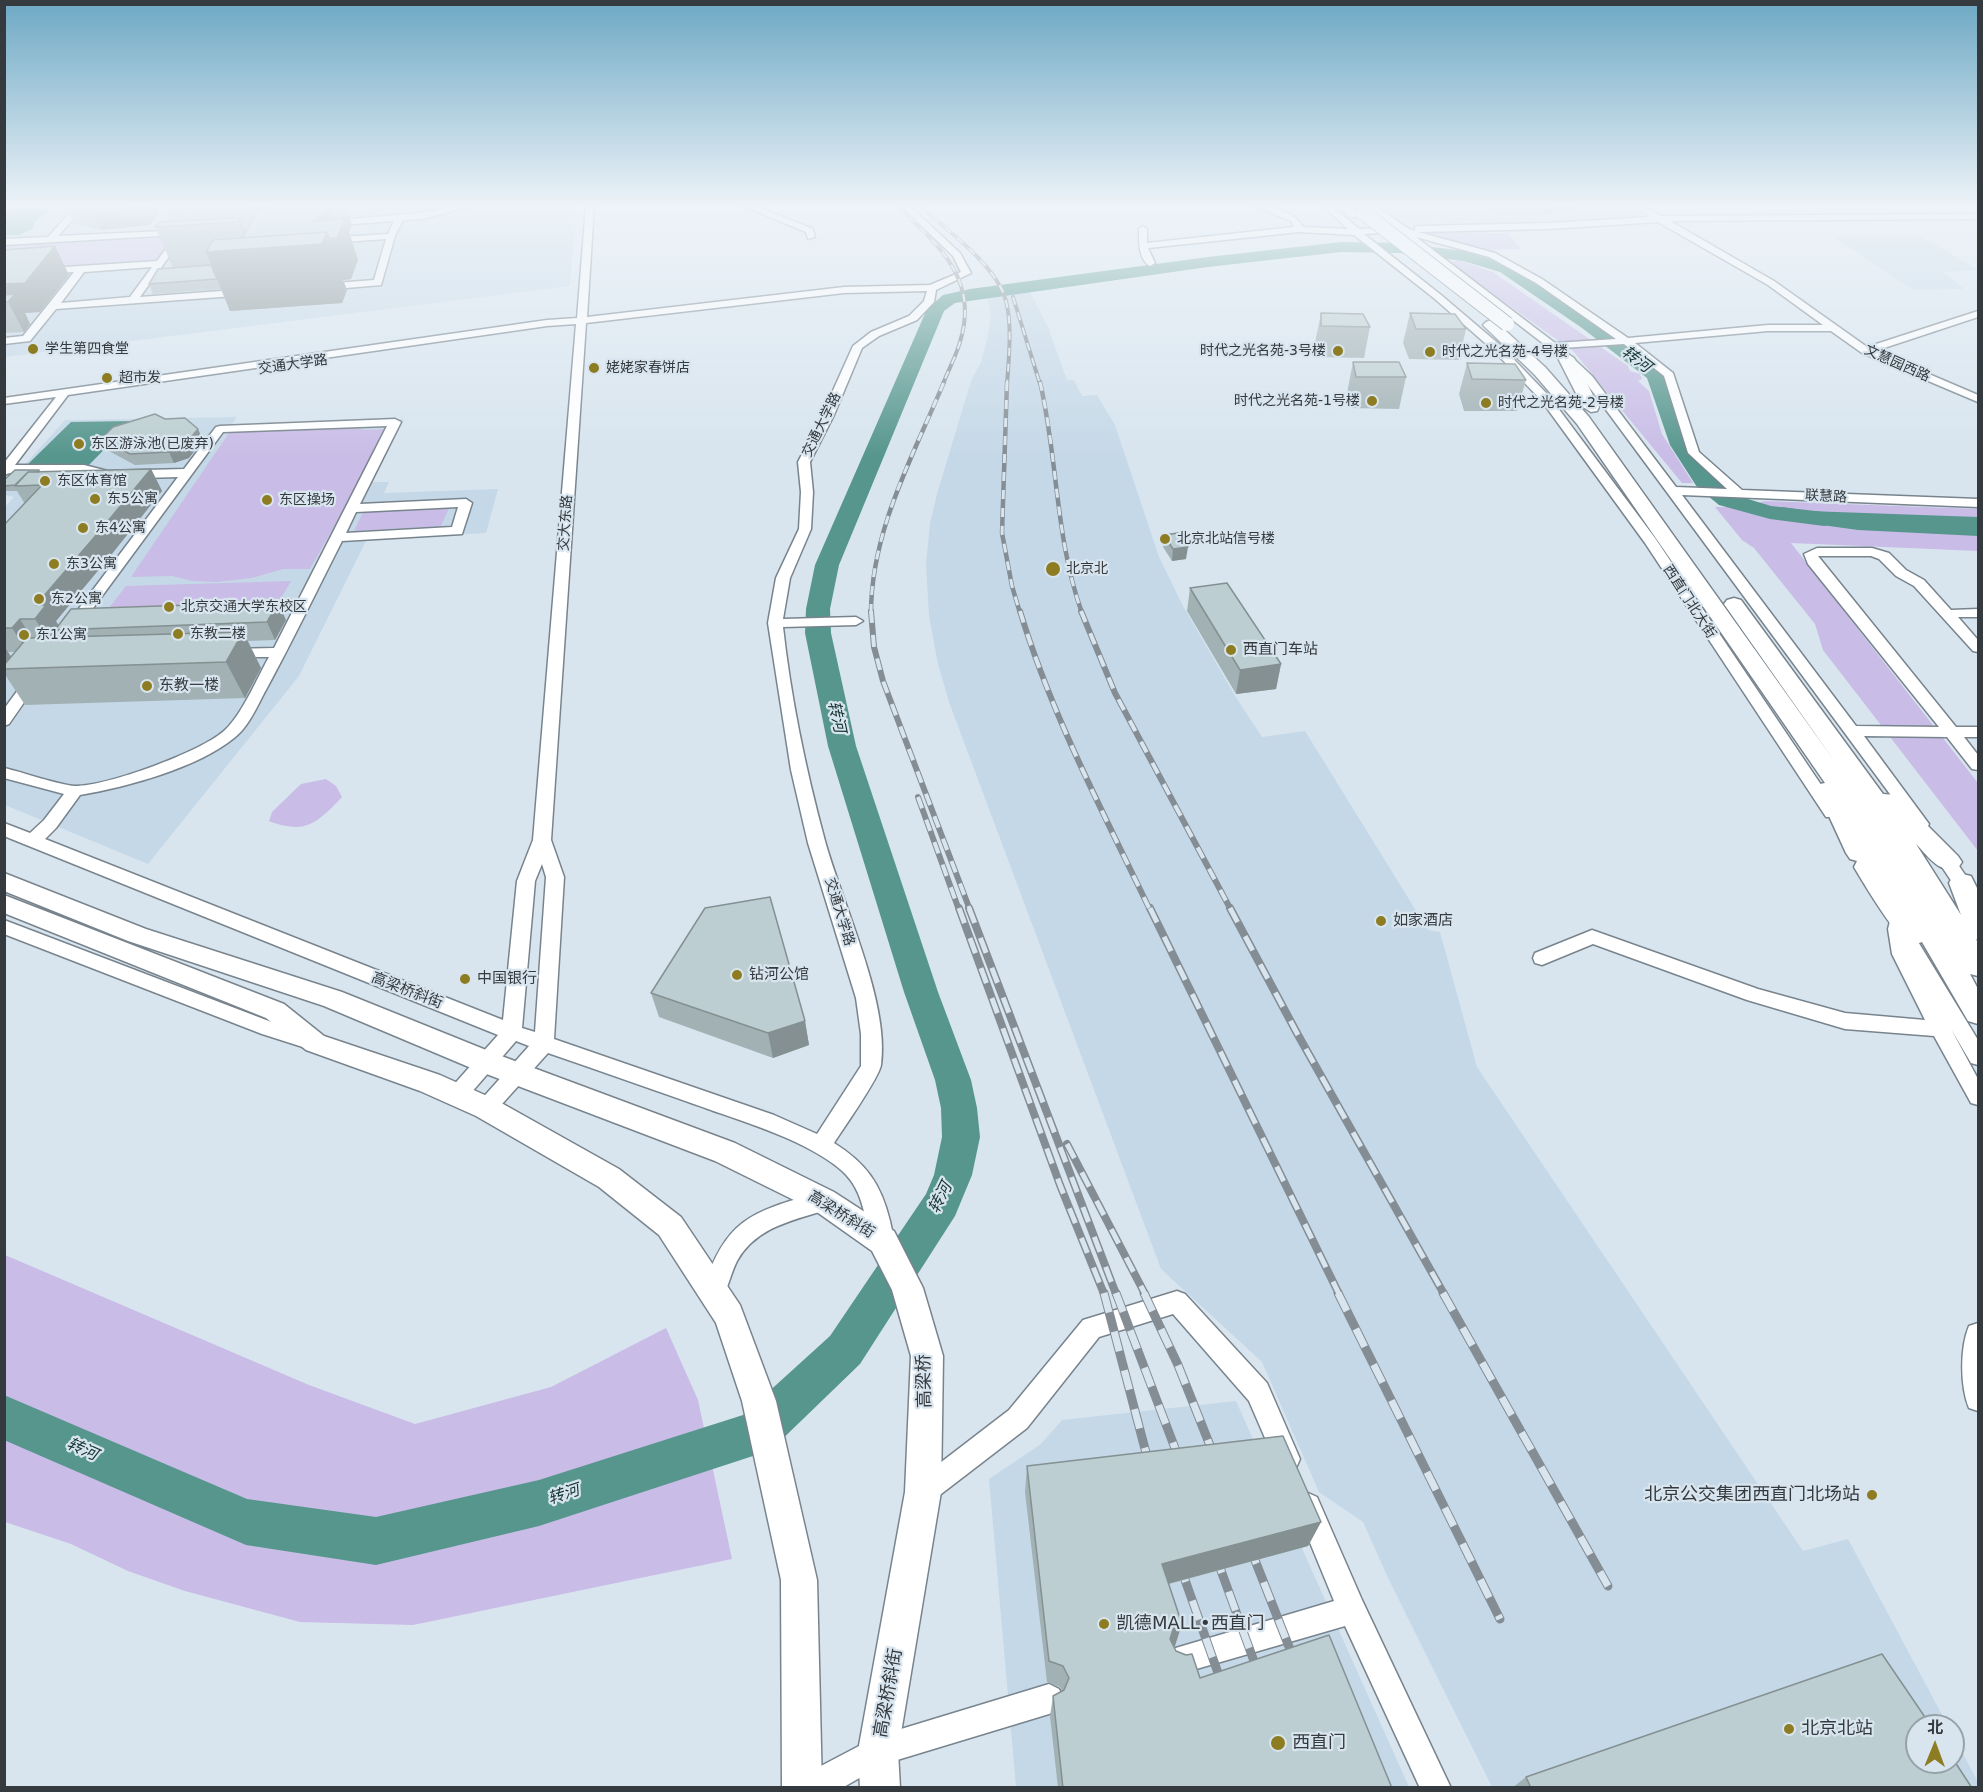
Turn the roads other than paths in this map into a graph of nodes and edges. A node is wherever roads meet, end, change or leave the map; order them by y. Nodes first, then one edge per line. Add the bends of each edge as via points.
1 (65, 290) edge
2 (140, 290) edge
3 (241, 290) edge
4 (583, 290) edge
5 (860, 290) edge
6 (932, 290) edge
7 (1428, 290) edge
8 (1454, 290) edge
9 (1479, 290) edge
10 (1552, 290) edge
11 (1782, 290) edge
12 (133, 300) junction
13 (53, 306) junction
14 (1978, 314) edge
15 (44, 317) junction
16 (24, 319) dead end
17 (580, 321) junction
18 (1499, 325) junction
19 (1831, 328) junction
20 (1624, 339) junction
21 (4, 341) edge
22 (1553, 346) junction
23 (1497, 348) junction
24 (1866, 351) junction
25 (1566, 358) junction
26 (1557, 388) junction
27 (62, 395) junction
28 (1978, 399) edge
29 (4, 401) edge
30 (4, 406) edge
31 (1591, 407) junction
32 (6, 470) edge
33 (188, 473) junction
34 (1673, 491) junction
35 (1733, 493) junction
36 (1978, 503) edge
37 (352, 508) junction
38 (337, 537) junction
39 (1978, 613) edge
40 (849, 621) dead end
41 (776, 623) junction
42 (66, 634) edge
43 (1978, 637) edge
44 (1978, 648) edge
45 (279, 652) junction
46 (221, 654) edge
47 (42, 667) edge
48 (4, 721) edge
49 (1852, 731) junction
50 (1951, 732) junction
51 (1978, 732) edge
52 (1804, 738) junction
53 (1842, 755) junction
54 (1978, 765) edge
55 (4, 773) edge
56 (75, 791) junction
57 (4, 829) edge
58 (542, 840) junction
59 (32, 841) junction
60 (1863, 860) junction
61 (1963, 880) edge
62 (4, 881) edge
63 (4, 903) edge
64 (1978, 907) edge
65 (1893, 916) junction
66 (4, 927) edge
67 (1978, 930) edge
68 (1542, 958) dead end
69 (1978, 966) edge
70 (1973, 1005) edge
71 (1941, 1029) junction
72 (512, 1032) junction
73 (315, 1043) junction
74 (544, 1043) junction
75 (1978, 1057) edge
76 (486, 1062) junction
77 (517, 1073) junction
78 (457, 1095) junction
79 (1978, 1097) edge
80 (486, 1108) junction
81 (821, 1146) junction
82 (824, 1202) junction
83 (883, 1241) junction
84 (722, 1304) junction
85 (1978, 1334) edge
86 (1978, 1399) edge
87 (923, 1492) junction
88 (1352, 1610) junction
89 (1179, 1660) edge
90 (1049, 1699) dead end
91 (879, 1769) edge
92 (802, 1788) edge
93 (811, 1788) edge
94 (1436, 1788) edge

1 - 13 street
2 - 12 street
3 - 12 street
4 - 17 street, 交大东路
5 - 17 street, 交通大学路
6 - 41 street, 交通大学路 via 929,302 913,318 858,346 804,462 805,529 783,578
7 - 23 street, 西直门北大街
8 - 18 highway, 西直门北大街, bridge
9 - 22 street, 西直门北大街
10 - 20 street
11 - 19 street, 文慧园西路
12 - 13 street
13 - 15 street
14 - 24 street
15 - 16 street
15 - 21 street via 27,339
17 - 27 street, 交通大学路
17 - 58 street, 交大东路
18 - 26 highway, 西直门北大街
18 - 31 highway, 西直门北大街 via 1533,347
19 - 20 street via 1768,328
19 - 24 street, 文慧园西路
20 - 22 street
20 - 35 street via 1669,375 1694,453
22 - 25 street, 西直门北大街
23 - 26 highway
23 - 60 street, 西直门北大街 via 1545,398 1650,541
24 - 28 street, 文慧园西路
25 - 31 highway
25 - 34 street, 西直门北大街 via 1588,378
26 - 52 highway, 西直门北大街
27 - 29 street, 交通大学路
27 - 30 street, 交通大学路
27 - 32 street
31 - 53 highway, 西直门北大街
32 - 33 street via 84,469 108,476
33 - 37 street via 220,429 395,422
33 - 42 street
34 - 35 street, 联慧路
34 - 49 street, 西直门北大街
35 - 36 street, 联慧路
37 - 38 street
37 - 38 street via 466,503 457,531
38 - 45 street
39 - 43 street via 1955,613
40 - 41 street
41 - 81 street, 交通大学路 via 799,770 817,843 866,998 871,1034 871,1067
44 - 50 street via 1919,583 1901,573 1884,556 1870,552 1812,553 1813,561
45 - 46 street
45 - 56 street via 230,734 188,758 151,772
47 - 48 street
49 - 50 street
49 - 61 street, 西直门北大街
50 - 51 street
50 - 54 street
52 - 60 highway
52 - 70 highway, 西直门北大街 via 1854,803
53 - 61 highway
53 - 69 highway, 西直门北大街 via 1893,827
55 - 56 street
56 - 59 street
57 - 59 street, 高梁桥斜街
58 - 72 street, 交大东路 via 526,881
58 - 74 street, 交大东路 via 555,877
59 - 72 street, 高梁桥斜街
60 - 65 street, 西直门北大街
60 - 70 highway via 1897,912
61 - 64 street, 西直门北大街
61 - 67 highway
62 - 76 main road, 高梁桥斜街 via 137,935 333,999
63 - 73 main road via 275,1011
65 - 71 street via 1904,963
65 - 75 street, 西直门北大街
66 - 73 street
68 - 71 street via 1592,936 1754,995 1845,1021
71 - 79 street
72 - 74 street, 高梁桥斜街
72 - 76 street
73 - 78 main road
74 - 77 street
74 - 81 street, 高梁桥斜街 via 767,1121
76 - 77 main road, 高梁桥斜街
76 - 78 street
77 - 80 street
77 - 82 main road, 高梁桥斜街 via 725,1152
78 - 80 main road
80 - 84 main road via 609,1178 670,1226
81 - 83 street, 高梁桥斜街 via 849,1164 873,1197
82 - 83 main road, 高梁桥斜街
82 - 84 street via 762,1220 740,1236 720,1268
83 - 87 main road, 高梁桥 via 907,1288 927,1356
84 - 92 main road via 759,1401 799,1580
85 - 86 street
87 - 88 street via 1018,1419 1091,1328 1177,1302 1258,1392
87 - 91 main road, 高梁桥斜街
88 - 89 street
88 - 94 street
90 - 91 street
91 - 93 street

